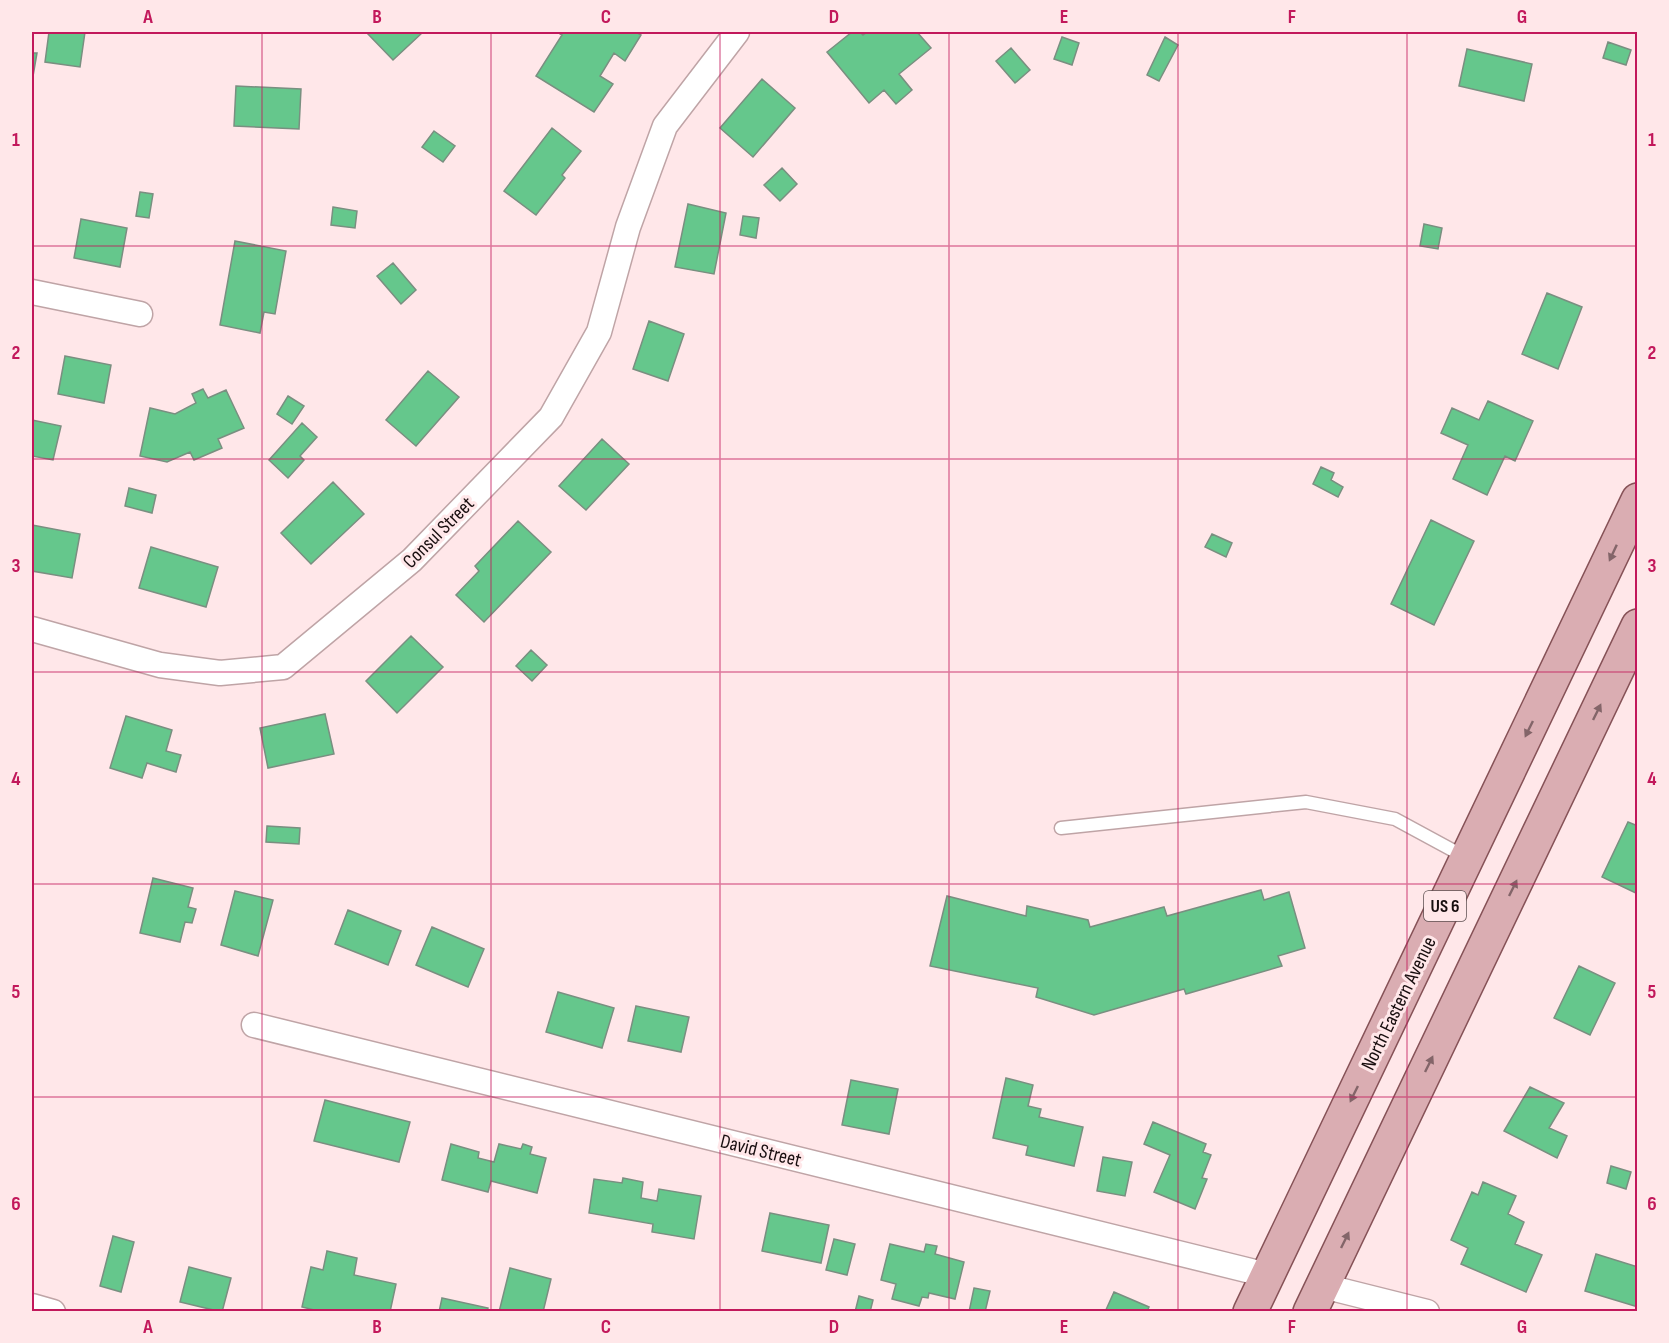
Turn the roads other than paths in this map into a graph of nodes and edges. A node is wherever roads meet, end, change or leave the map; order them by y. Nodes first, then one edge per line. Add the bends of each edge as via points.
1 (737, 32) edge
2 (32, 292) edge
3 (140, 314) dead end
4 (1638, 500) edge
5 (1638, 626) edge
6 (32, 628) edge
7 (1061, 828) dead end
8 (1468, 858) junction
9 (255, 1024) dead end
10 (1267, 1275) junction
11 (1317, 1299) edge
12 (32, 1306) edge
13 (53, 1311) edge
14 (1250, 1311) edge
15 (1427, 1311) edge

1 - 6 street, Consul Street via 665,126 628,227 599,332 551,417 412,560 282,667 220,674 160,665
2 - 3 street
4 -> 8 main road, North Eastern Avenue / US 6
11 -> 5 main road, US 6
7 - 8 lane via 1306,802 1395,819
8 -> 10 main road, North Eastern Avenue / US 6
9 - 10 street, David Street
10 - 14 main road, North Eastern Avenue / US 6
11 - 15 street
12 - 13 street

